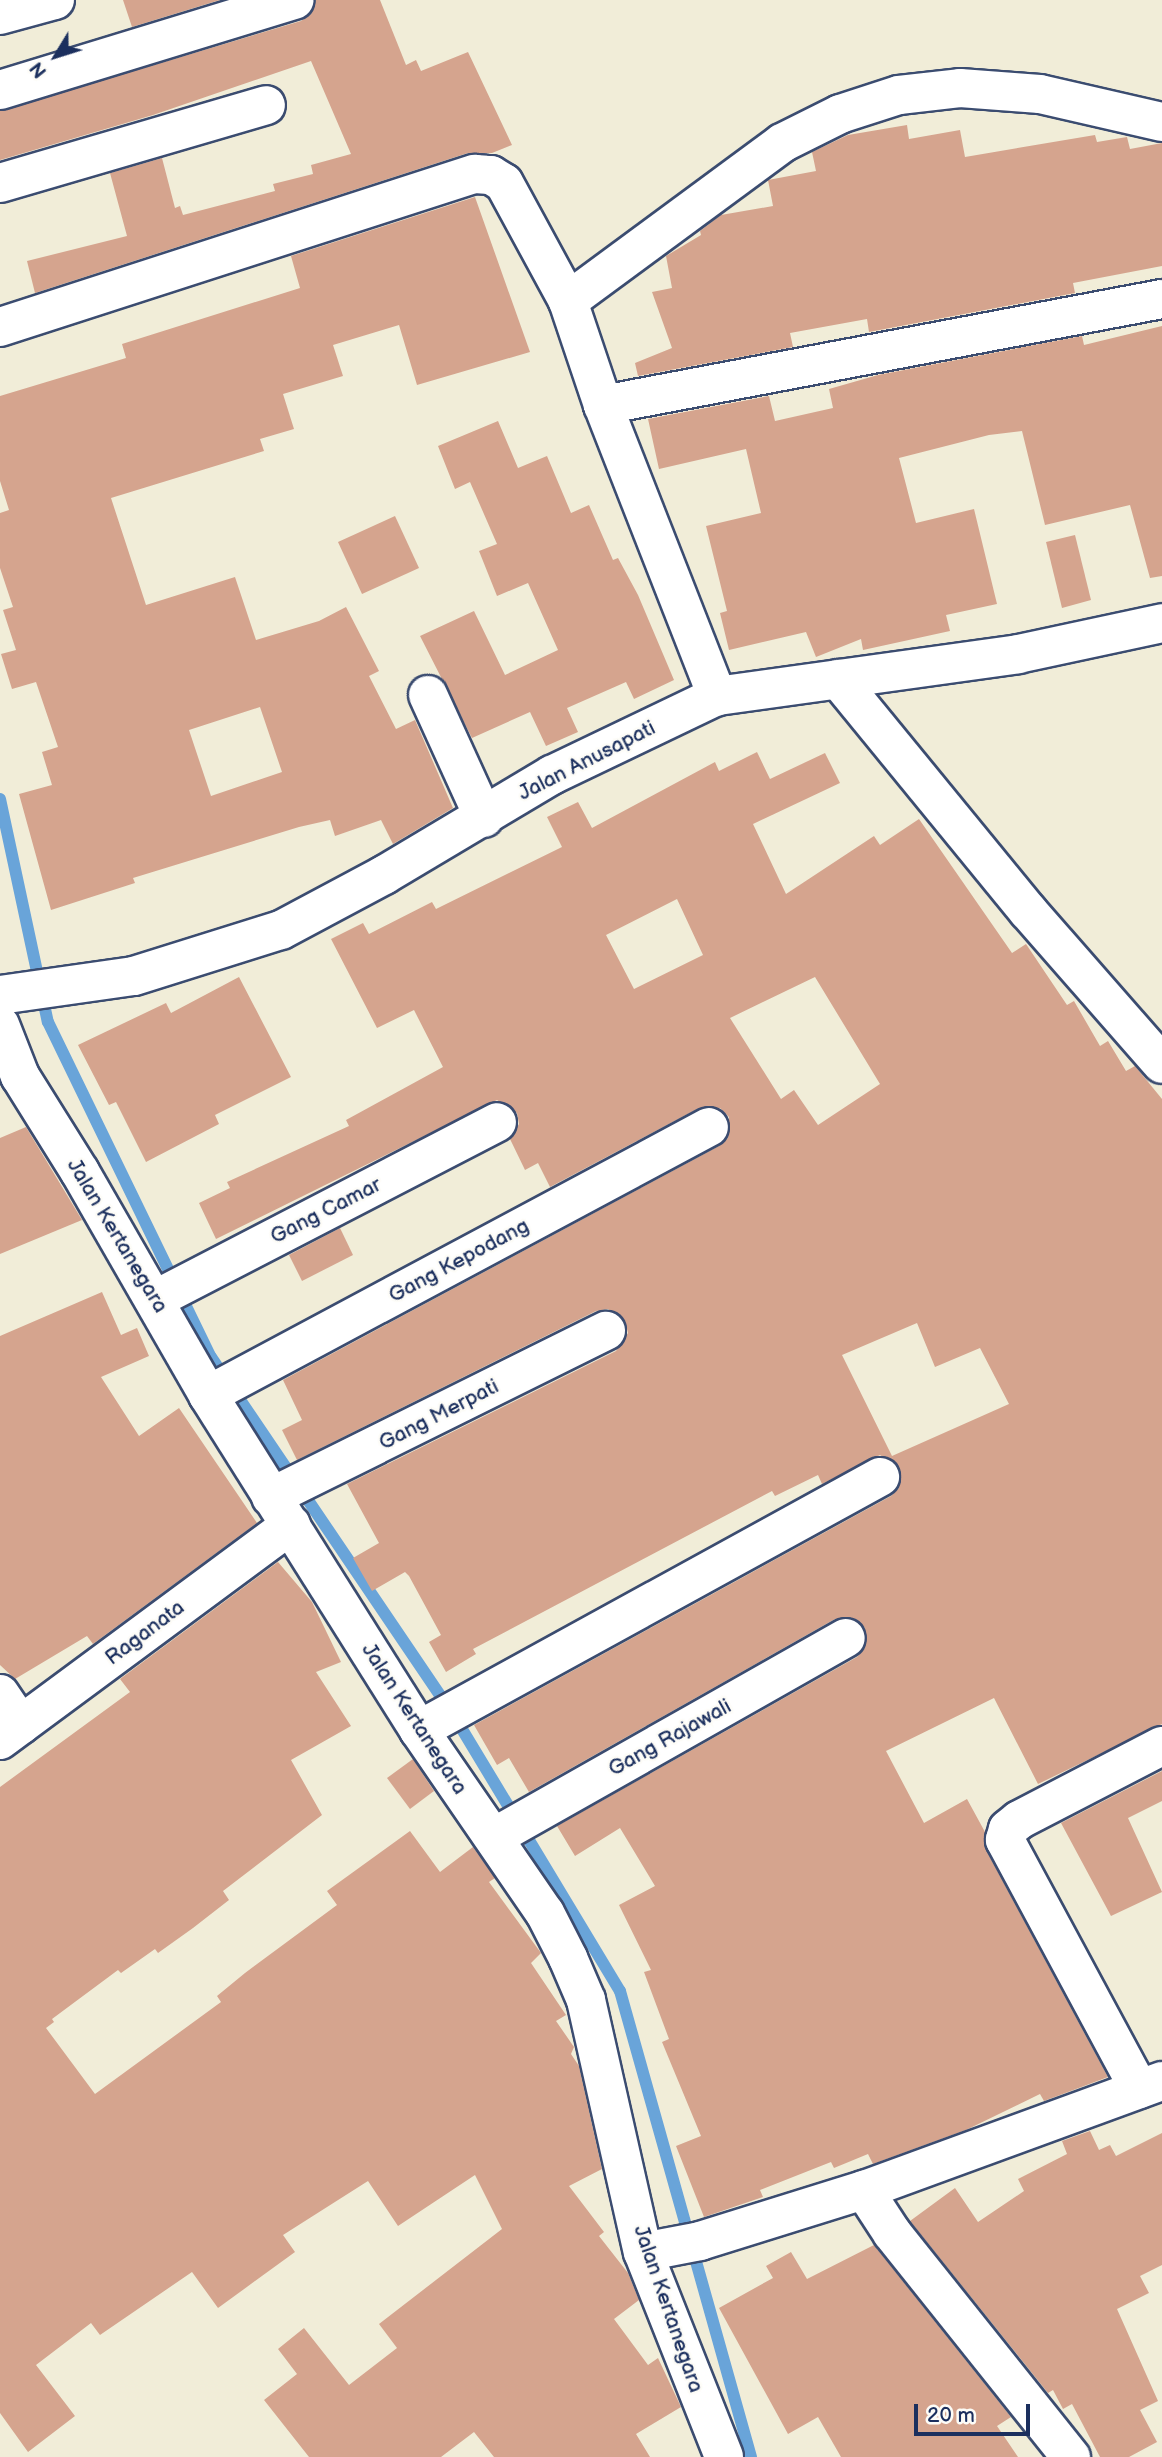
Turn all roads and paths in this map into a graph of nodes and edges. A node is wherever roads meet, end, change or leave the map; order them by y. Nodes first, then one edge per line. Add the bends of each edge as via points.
1 (55, 0) edge
2 (295, 0) edge
3 (0, 15) edge
4 (0, 90) edge
5 (266, 105) dead end
6 (1162, 122) edge
7 (0, 183) edge
8 (1162, 299) edge
9 (568, 301) junction
10 (0, 327) edge
11 (603, 405) junction
12 (1162, 622) edge
13 (838, 679) junction
14 (428, 695) dead end
15 (717, 696) junction
16 (484, 817) junction
17 (5, 1004) edge
18 (1162, 1064) edge
19 (497, 1122) dead end
20 (709, 1127) dead end
21 (167, 1293) junction
22 (606, 1331) dead end
23 (224, 1386) junction
24 (880, 1476) dead end
25 (283, 1504) junction
26 (846, 1639) dead end
27 (0, 1694) edge
28 (439, 1718) junction
29 (11, 1733) edge
30 (1162, 1746) edge
31 (498, 1834) junction
32 (1151, 2085) edge
33 (864, 2190) junction
34 (653, 2251) junction
35 (724, 2457) edge
36 (1071, 2457) edge

1 - 3 street
2 - 4 street
5 - 7 street
6 - 9 street via 1040,94 960,88 898,95 840,114 782,143
8 - 11 street
9 - 10 street via 504,183 491,175 475,174
9 - 11 street
11 - 15 street
12 - 13 street, Jalan Anusapati via 1018,654
13 - 15 street, Jalan Anusapati
13 - 18 street via 1028,911
14 - 16 street
15 - 16 street, Jalan Anusapati via 552,775
16 - 17 street, Jalan Anusapati via 281,930 176,965
17 - 21 street, Jalan Kertanegara via 20,1076
19 - 21 street, Gang Camar
20 - 23 street, Gang Kepodang
21 - 23 street, Jalan Kertanegara
22 - 25 street, Gang Merpati via 321,1474
23 - 25 street, Jalan Kertanegara
24 - 28 street
25 - 28 street, Jalan Kertanegara
25 - 29 street, Raganata
26 - 31 street, Gang Rajawali
27 - 29 street
28 - 31 street, Jalan Kertanegara
30 - 32 street via 1019,1820 1008,1829 1005,1840
31 - 34 street, Jalan Kertanegara via 545,1913 586,2000
32 - 33 street
33 - 34 street
33 - 36 street via 892,2233
34 - 35 street, Jalan Kertanegara

